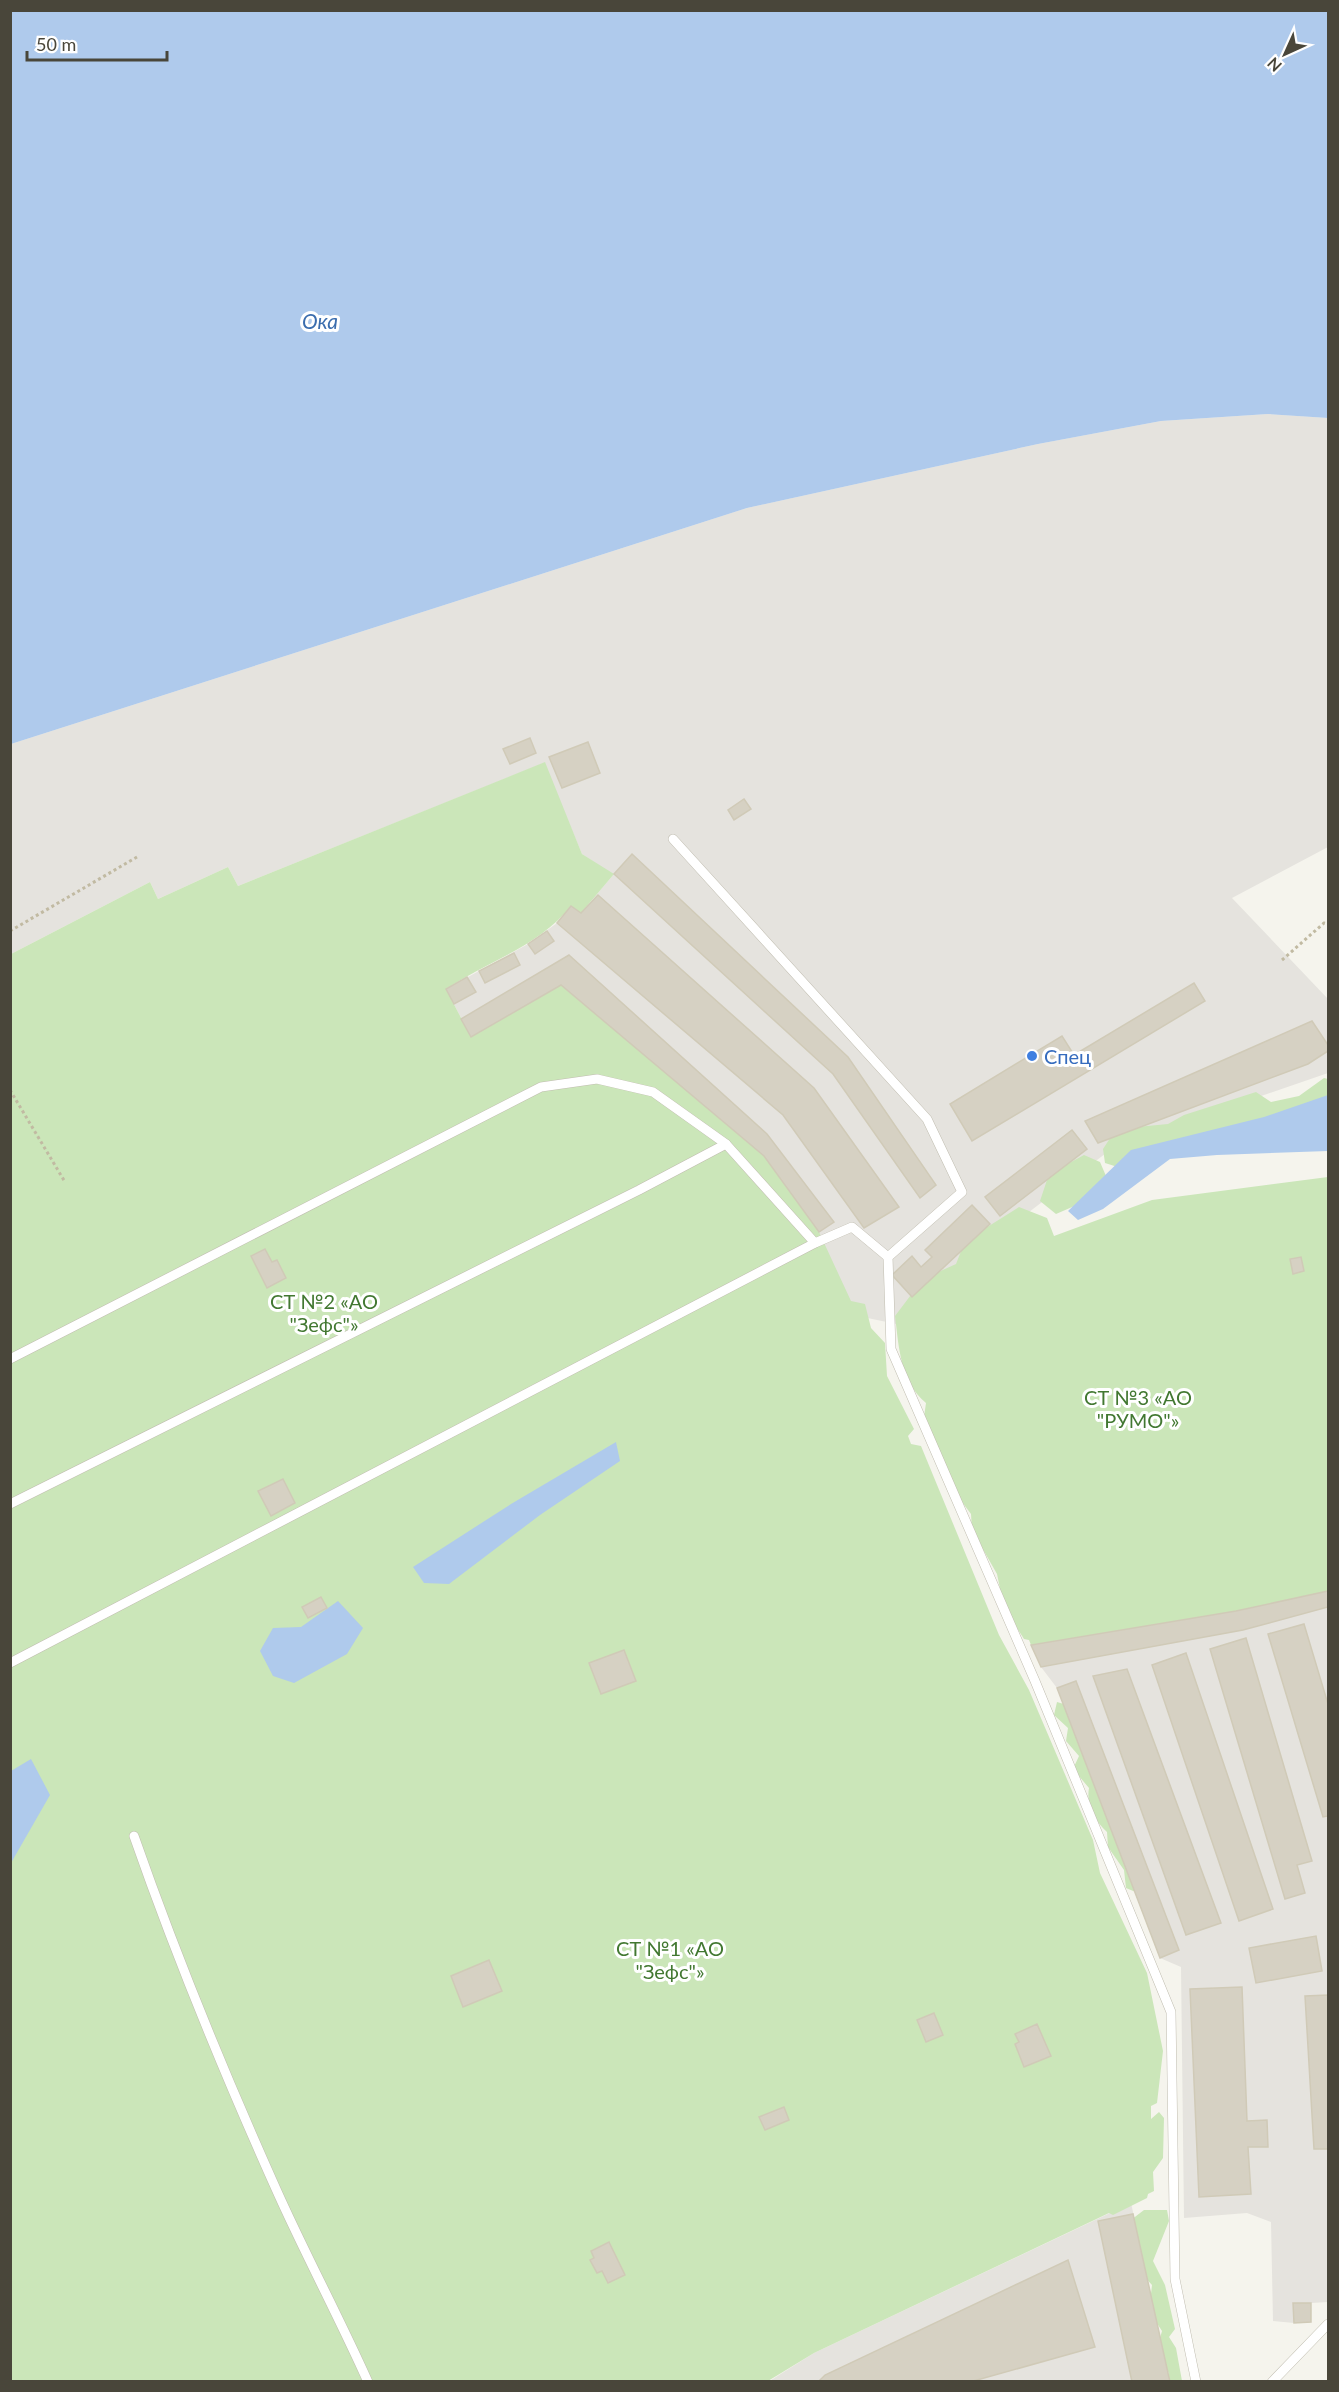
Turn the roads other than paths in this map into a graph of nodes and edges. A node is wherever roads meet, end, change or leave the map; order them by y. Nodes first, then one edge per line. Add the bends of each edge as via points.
1 (672, 839) dead end
2 (726, 1144) junction
3 (815, 1243) junction
4 (888, 1257) junction
5 (10, 1359) edge
6 (10, 1504) edge
7 (10, 1663) edge
8 (134, 1836) dead end
9 (1329, 2324) edge
10 (368, 2382) edge
11 (1196, 2382) edge
12 (1272, 2382) edge

1 - 4 lane via 927,1119 962,1192
2 - 3 lane
2 - 5 lane via 653,1092 597,1079 541,1086
2 - 6 lane
3 - 4 lane via 852,1227
3 - 7 lane
4 - 11 lane via 891,1349 1035,1681 1171,2012 1175,2279
8 - 10 lane via 215,2047 277,2191
9 - 12 lane

